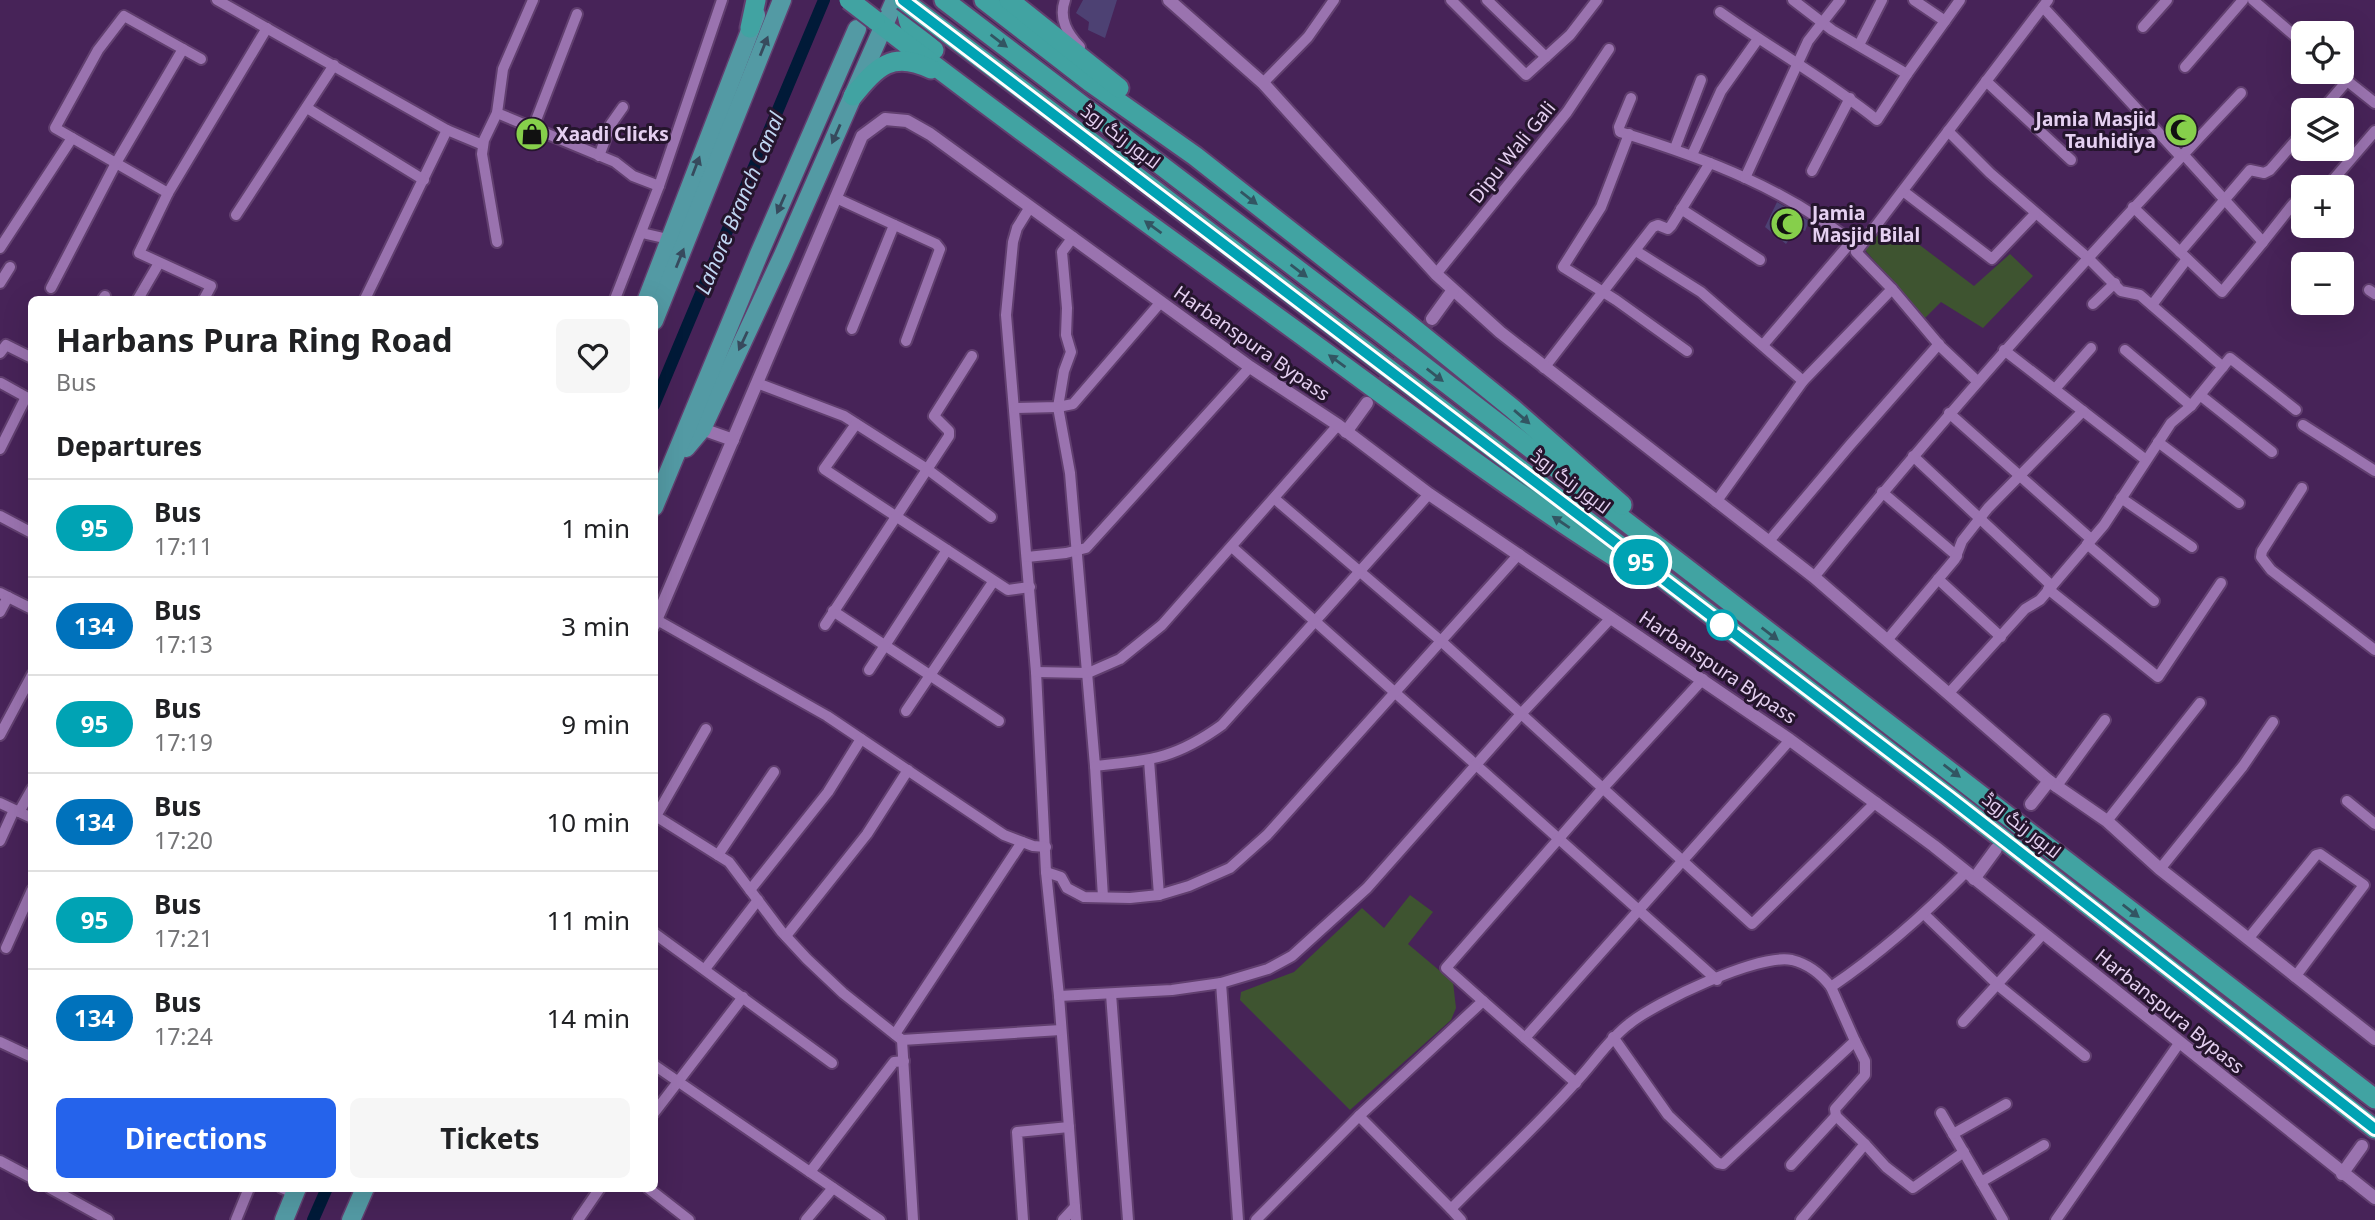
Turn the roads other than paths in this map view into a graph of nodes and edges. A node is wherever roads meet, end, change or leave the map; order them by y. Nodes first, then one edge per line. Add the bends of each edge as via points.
1 (217, 0) edge
2 (533, 0) edge
3 (722, 0) edge
4 (756, 0) edge
5 (762, 0) edge
6 (782, 0) edge
7 (849, 0) edge
8 (895, 0) edge
9 (906, 0) edge
10 (944, 0) edge
11 (984, 0) edge
12 (1009, 0) edge
13 (1065, 0) edge
14 (1170, 0) edge
15 (1334, 0) edge
16 (1451, 0) edge
17 (1487, 0) edge
18 (1579, 0) edge
19 (1793, 0) edge
20 (1840, 0) edge
21 (1882, 0) edge
22 (1914, 0) edge
23 (1960, 0) edge
24 (2167, 0) edge
25 (2243, 0) edge
26 (2253, 0) edge
27 (2046, 3) edge
28 (1594, 4) edge
29 (1720, 12) dead end
30 (577, 14) dead end
31 (1945, 21) junction
32 (879, 23) junction
33 (1823, 23) junction
34 (2143, 27) dead end
35 (267, 28) junction
36 (750, 28) junction
37 (857, 29) dead end
38 (2291, 33) edge
39 (1758, 38) junction
40 (1859, 45) junction
41 (183, 48) junction
42 (1609, 48) dead end
43 (1546, 57) junction
44 (201, 59) dead end
45 (1798, 64) junction
46 (334, 65) junction
47 (2185, 67) dead end
48 (1908, 75) junction
49 (1104, 76) junction
50 (951, 79) junction
51 (1701, 80) dead end
52 (1986, 82) junction
53 (1263, 83) junction
54 (2344, 84) edge
55 (2351, 84) edge
56 (2241, 93) dead end
57 (853, 96) junction
58 (1631, 98) dead end
59 (1850, 98) junction
60 (2332, 98) edge
61 (2375, 103) edge
62 (623, 107) dead end
63 (307, 108) junction
64 (497, 113) junction
65 (533, 128) junction
66 (447, 130) junction
67 (1948, 131) junction
68 (2375, 131) edge
69 (1629, 134) junction
70 (72, 138) junction
71 (483, 145) junction
72 (2291, 146) edge
73 (1675, 148) junction
74 (1692, 155) junction
75 (599, 156) junction
76 (1195, 156) junction
77 (2182, 156) junction
78 (2071, 160) dead end
79 (116, 163) junction
80 (1710, 163) junction
81 (1812, 171) dead end
82 (2337, 175) edge
83 (1745, 178) junction
84 (424, 180) junction
85 (659, 186) junction
86 (1903, 191) junction
87 (168, 193) junction
88 (836, 198) junction
89 (2225, 200) junction
90 (1122, 204) junction
91 (1030, 207) junction
92 (2133, 207) junction
93 (2291, 207) edge
94 (1681, 209) junction
95 (2035, 214) junction
96 (236, 215) dead end
97 (894, 225) junction
98 (642, 233) junction
99 (1073, 237) junction
100 (668, 239) junction
101 (497, 242) dead end
102 (2263, 242) junction
103 (1855, 245) junction
104 (0, 248) edge
105 (1636, 251) junction
106 (2184, 256) junction
107 (2087, 257) junction
108 (1760, 260) dead end
109 (159, 263) junction
110 (10, 267) dead end
111 (1436, 274) junction
112 (0, 283) edge
113 (2115, 284) junction
114 (51, 288) dead end
115 (1892, 289) junction
116 (1453, 290) junction
117 (1604, 294) junction
118 (140, 296) edge
119 (206, 296) edge
120 (366, 296) edge
121 (616, 296) edge
122 (648, 296) edge
123 (1160, 303) junction
124 (2093, 304) dead end
125 (2152, 305) junction
126 (658, 311) edge
127 (1432, 319) tunnel mouth
128 (852, 329) dead end
129 (906, 341) dead end
130 (1939, 344) junction
131 (1763, 345) junction
132 (2091, 348) dead end
133 (2004, 349) junction
134 (2125, 350) dead end
135 (1687, 351) dead end
136 (0, 354) edge
137 (28, 356) edge
138 (972, 356) dead end
139 (1250, 367) junction
140 (2223, 367) junction
141 (1544, 368) junction
142 (1803, 381) junction
143 (1977, 381) junction
144 (1, 383) edge
145 (757, 383) junction
146 (2055, 389) junction
147 (2200, 395) junction
148 (1367, 403) tunnel mouth
149 (2191, 406) junction
150 (1058, 407) junction
151 (1015, 408) junction
152 (2296, 410) dead end
153 (2083, 411) junction
154 (1949, 413) junction
155 (856, 424) junction
156 (2303, 425) dead end
157 (702, 429) junction
158 (1342, 429) junction
159 (733, 440) junction
160 (2158, 442) junction
161 (0, 449) edge
162 (2272, 452) dead end
163 (1913, 456) junction
164 (2146, 460) junction
165 (675, 462) junction
166 (927, 469) junction
167 (2375, 471) edge
168 (2020, 477) junction
169 (2302, 488) dead end
170 (1882, 492) junction
171 (1429, 494) junction
172 (658, 498) edge
173 (2121, 498) junction
174 (1275, 499) junction
175 (1716, 502) junction
176 (2239, 503) dead end
177 (0, 516) edge
178 (991, 517) dead end
179 (1981, 517) junction
180 (895, 519) junction
181 (28, 527) edge
182 (1769, 541) junction
183 (2089, 542) junction
184 (1232, 547) junction
185 (2192, 547) dead end
186 (947, 550) junction
187 (1076, 551) junction
188 (1519, 554) junction
189 (1957, 556) junction
190 (1027, 557) junction
191 (1361, 573) junction
192 (1814, 577) junction
193 (1938, 579) junction
194 (993, 582) junction
195 (2221, 583) dead end
196 (1030, 587) junction
197 (2050, 587) junction
198 (4, 595) edge
199 (2154, 601) dead end
200 (28, 607) edge
201 (1737, 608) junction
202 (833, 611) junction
203 (0, 612) edge
204 (658, 614) edge
205 (1611, 618) junction
206 (1316, 620) junction
207 (658, 623) edge
208 (825, 625) dead end
209 (1722, 625) junction
210 (2001, 637) junction
211 (1888, 639) junction
212 (1441, 641) junction
213 (886, 645) junction
214 (2375, 650) edge
215 (869, 670) dead end
216 (1036, 672) junction
217 (1088, 673) junction
218 (931, 675) junction
219 (1703, 679) junction
220 (28, 683) edge
221 (1396, 691) junction
222 (1948, 693) junction
223 (2200, 703) dead end
224 (906, 711) dead end
225 (1521, 714) junction
226 (2105, 720) dead end
227 (999, 721) dead end
228 (2273, 722) dead end
229 (706, 729) dead end
230 (0, 735) edge
231 (861, 739) junction
232 (1790, 740) junction
233 (1149, 760) junction
234 (1476, 765) junction
235 (1095, 766) junction
236 (908, 770) junction
237 (774, 772) dead end
238 (2053, 784) junction
239 (1603, 788) junction
240 (28, 795) edge
241 (2347, 801) dead end
242 (0, 803) edge
243 (1876, 803) junction
244 (2031, 804) dead end
245 (658, 810) edge
246 (17, 811) junction
247 (28, 816) edge
248 (658, 817) edge
249 (2107, 821) junction
250 (2375, 824) edge
251 (1558, 839) junction
252 (0, 841) edge
253 (1022, 842) junction
254 (1046, 847) junction
255 (1996, 849) dead end
256 (718, 855) junction
257 (1681, 860) junction
258 (2160, 869) junction
259 (1046, 872) junction
260 (1970, 875) junction
261 (754, 895) junction
262 (1159, 895) junction
263 (1103, 897) junction
264 (28, 899) edge
265 (1639, 908) junction
266 (1924, 915) junction
267 (2043, 934) junction
268 (658, 936) edge
269 (786, 936) junction
270 (2248, 939) junction
271 (6, 948) dead end
272 (705, 968) junction
273 (2295, 977) junction
274 (1717, 980) junction
275 (1222, 983) junction
276 (1999, 986) junction
277 (1831, 987) junction
278 (1111, 994) junction
279 (1059, 996) junction
280 (743, 997) junction
281 (1483, 1001) junction
282 (1963, 1022) dead end
283 (1061, 1030) junction
284 (899, 1037) junction
285 (1613, 1037) junction
286 (1525, 1038) junction
287 (2375, 1039) edge
288 (1855, 1041) junction
289 (0, 1042) edge
290 (2180, 1042) junction
291 (28, 1055) edge
292 (2085, 1056) dead end
293 (904, 1061) junction
294 (832, 1063) dead end
295 (658, 1068) edge
296 (678, 1082) junction
297 (1576, 1083) junction
298 (2375, 1099) edge
299 (2006, 1104) dead end
300 (658, 1108) edge
301 (1941, 1113) dead end
302 (1359, 1116) junction
303 (1836, 1116) junction
304 (1069, 1127) junction
305 (2375, 1129) edge
306 (1953, 1134) junction
307 (1864, 1144) junction
308 (2044, 1145) dead end
309 (2362, 1146) dead end
310 (1964, 1152) junction
311 (0, 1161) edge
312 (1791, 1166) dead end
313 (810, 1172) junction
314 (2342, 1174) junction
315 (28, 1176) edge
316 (1981, 1182) junction
317 (833, 1188) junction
318 (57, 1192) edge
319 (247, 1192) edge
320 (291, 1192) edge
321 (363, 1192) edge
322 (597, 1192) edge
323 (652, 1192) edge
324 (2375, 1198) edge
325 (1075, 1207) junction
326 (1451, 1209) junction
327 (675, 1216) edge
328 (108, 1220) edge
329 (236, 1220) edge
330 (284, 1220) edge
331 (351, 1220) edge
332 (578, 1220) edge
333 (689, 1220) edge
334 (806, 1220) edge
335 (880, 1220) edge
336 (914, 1220) edge
337 (1023, 1220) edge
338 (1063, 1220) edge
339 (1076, 1220) edge
340 (1128, 1220) edge
341 (1238, 1220) edge
342 (1256, 1220) edge
343 (1461, 1220) edge
344 (1801, 1220) edge
345 (2003, 1220) edge
346 (2056, 1220) edge

1 - 35 street
2 - 64 street via 503,69
3 - 85 street
4 - 36 highway
5 - 36 highway
126 -> 6 highway
7 - 32 highway, bridge
8 - 32 highway
9 - 90 highway via 907,21 920,39 1046,137
9 - 209 highway, لاہور رنگ روڈ, bridge
10 -> 201 highway, لاہور رنگ روڈ
11 - 76 highway
12 - 49 highway
13 - 49 street via 1063,20 1068,34
14 - 53 street
15 - 53 street via 1308,37
16 - 43 street via 1526,75
17 - 43 street
18 - 28 street
19 - 33 street
20 - 33 street
21 - 40 street
22 - 31 street
23 - 31 street
24 - 34 street
25 - 47 street
26 - 38 street
27 - 52 street
27 - 77 street
28 - 43 street
29 - 39 street
30 - 65 street
31 - 48 street
32 - 50 highway
32 - 57 highway
33 - 40 street
33 - 45 street
35 - 46 street
35 - 87 street
100 -> 36 highway
37 -> 165 highway
39 - 45 street
39 - 74 street via 1720,91
40 - 48 street
41 - 44 street
41 - 70 street via 124,16 98,51 55,128
41 - 79 street
42 - 111 street, Dipu Wali Gali via 1567,111
45 - 59 street
45 - 83 street
46 - 63 street
46 - 66 street
48 - 59 street via 1877,120
49 - 76 highway
50 - 57 highway via 899,60 872,74
50 - 90 highway
51 - 73 street
52 - 67 street
52 - 78 street
53 - 111 street
54 - 60 street
55 - 61 street
56 - 77 street
57 -> 157 highway
58 - 69 street via 1619,127 1620,132
59 - 81 street
62 - 75 street
63 - 84 street
63 - 96 street
64 - 65 street
64 - 71 street
65 - 75 street
66 - 71 street
66 - 84 street
67 - 86 street
67 - 95 street
68 - 82 street
69 - 73 street
69 - 117 street via 1601,207 1563,267
70 - 79 street
70 - 104 street
71 - 101 street
72 - 89 street via 2270,170 2250,170
73 - 74 street
74 - 80 street
75 - 85 street
76 -> 201 highway via 1513,410
77 - 89 street
77 - 92 street
79 - 87 street
79 - 114 street
80 - 83 street
80 - 94 street
83 - 103 street via 1800,205
84 - 120 street
85 - 98 street
86 - 95 street via 1992,259
86 - 103 street
87 - 109 street via 139,254
88 - 91 street, Harbanspura Bypass via 862,136 885,119 896,118 930,134
88 - 97 street
88 - 145 street
89 - 102 street
89 - 106 street
209 -> 90 highway via 1559,521
91 - 99 street, Harbanspura Bypass
91 - 151 street via 1017,229 1010,259 1006,316
92 - 106 street
92 - 107 street
93 - 102 street
94 - 105 street via 1668,229 1653,227
94 - 108 street
95 - 107 street
97 - 128 street
97 - 129 street via 940,249
98 - 100 street
98 - 121 street
99 - 123 street, Harbanspura Bypass
99 - 150 street via 1062,252 1071,352
100 - 122 highway
102 - 106 street via 2222,292
103 - 115 street via 1856,252
103 - 131 street
105 - 117 street
105 - 131 street via 1701,292
106 - 125 street
107 - 113 street
107 - 133 street
109 - 118 street
109 - 119 street via 211,286
110 - 112 street
111 - 116 street
113 - 124 street
113 - 125 street
115 - 130 street
115 - 142 street
116 - 127 street
116 - 141 street
117 - 135 street
117 - 141 street
123 - 139 street, Harbanspura Bypass
123 - 150 street via 1073,404
125 - 140 street
130 - 143 street
130 - 182 street
131 - 142 street
132 - 146 street
133 - 143 street
133 - 146 street
134 - 149 street
136 - 137 street via 6,345
138 - 166 street via 936,410 934,416 949,436
139 - 158 street, Harbanspura Bypass
139 - 187 street via 1086,548
140 - 147 street
140 - 152 street via 2230,358
141 - 175 street
142 - 175 street
143 - 154 street
144 - 161 street via 26,397
145 - 155 street
145 - 159 street
146 - 153 street
147 - 149 street
147 - 162 street
148 - 158 street
149 - 160 street
150 - 151 street
150 - 187 street via 1070,473
151 - 190 street
153 - 164 street
153 - 168 street
154 - 163 street
154 - 168 street
155 - 166 street
155 - 180 street via 824,469
156 - 167 street
157 - 159 street
157 - 165 highway
158 - 171 street, Harbanspura Bypass
158 - 174 street
159 - 204 street
160 - 164 street
160 - 176 street
163 - 170 street
163 - 179 street
164 - 173 street
165 - 172 highway
166 - 178 street
166 - 180 street
168 - 179 street
168 - 183 street
169 - 214 street via 2261,557 2271,570
170 - 189 street
170 - 192 street
171 - 188 street, Harbanspura Bypass
171 - 191 street
173 - 183 street
173 - 185 street
174 - 184 street
174 - 191 street
175 - 182 street
177 - 181 street
179 - 189 street via 1962,541
179 - 197 street
180 - 186 street
180 - 202 street
182 - 192 street
183 - 197 street
183 - 199 street
184 - 206 street
184 - 217 street via 1162,625 1120,659
186 - 194 street
186 - 213 street
187 - 190 street
187 - 217 street
188 - 205 street, Harbanspura Bypass
188 - 212 street
189 - 193 street
190 - 196 street
191 - 206 street
191 - 212 street
192 - 211 street
193 - 210 street
193 - 211 street
194 - 196 street via 1008,590
194 - 218 street
195 - 197 street via 2158,677
196 - 216 street
197 - 210 street
198 - 200 street
198 - 203 street
201 -> 298 highway, لاہور رنگ روڈ
202 - 208 street
202 - 213 street
205 - 219 street, Harbanspura Bypass
205 - 225 street
206 - 221 street
206 - 233 street via 1222,725 1194,746
207 - 231 street
209 - 305 highway, لاہور رنگ روڈ
210 - 222 street
211 - 222 street
212 - 221 street
212 - 225 street
213 - 215 street
213 - 218 street
216 - 217 street
216 - 254 street
217 - 235 street
218 - 224 street
218 - 227 street
219 - 232 street, Harbanspura Bypass
219 - 239 street
220 - 230 street
221 - 234 street
221 - 262 street via 1247,854 1214,876
222 - 238 street
223 - 249 street
225 - 234 street
225 - 239 street
226 - 238 street
228 - 258 street
229 - 245 street
231 - 236 street
231 - 261 street
232 - 243 street, Harbanspura Bypass
232 - 257 street
233 - 235 street
233 - 262 street
234 - 251 street
234 - 275 street via 1367,888 1303,947 1268,969
235 - 263 street
236 - 253 street via 1004,835
236 - 269 street via 867,834
237 - 256 street
238 - 244 street
238 - 249 street
239 - 251 street
239 - 257 street
240 - 246 street
241 - 250 street
242 - 246 street
243 - 257 street via 1752,924
243 - 260 street, Harbanspura Bypass
246 - 247 street
246 - 252 street
248 - 256 street
249 - 258 street
251 - 265 street
251 - 281 street via 1446,968
253 - 254 street
253 - 284 street
254 - 259 street
255 - 260 street
256 - 261 street
257 - 265 street
258 - 270 street
259 - 263 street via 1061,877 1076,894
259 - 279 street
260 - 266 street
260 - 267 street, Harbanspura Bypass
261 - 269 street
261 - 272 street
262 - 263 street
264 - 271 street
265 - 274 street
265 - 286 street
266 - 276 street
266 - 277 street
267 - 276 street
267 - 290 street, Harbanspura Bypass
268 - 272 street
269 - 284 street via 843,993
270 - 273 street
270 - 273 street via 2316,855 2364,885
272 - 280 street
273 - 287 street
274 - 277 street via 1779,959 1811,968
274 - 285 street via 1656,1006
275 - 278 street
275 - 341 street
276 - 282 street
276 - 292 street
277 - 288 street
278 - 279 street
278 - 340 street
279 - 283 street
280 - 294 street
280 - 296 street
281 - 286 street
281 - 302 street
283 - 284 street
283 - 304 street
284 - 293 street
285 - 288 street via 1668,1115 1720,1164
285 - 297 street
286 - 297 street
288 - 303 street via 1866,1075 1835,1109
289 - 291 street
290 - 314 street, Harbanspura Bypass
290 - 346 street
293 - 313 street via 894,1062
293 - 336 street
295 - 296 street
296 - 300 street
296 - 313 street
297 - 326 street
299 - 306 street
301 - 306 street
302 - 326 street
302 - 342 street
303 - 307 street
303 - 312 street
304 - 325 street
304 - 337 street via 1017,1132
306 - 310 street
307 - 310 street via 1913,1188
307 - 344 street
308 - 316 street
309 - 314 street
310 - 316 street
311 - 315 street
313 - 317 street
314 - 324 street, Harbanspura Bypass
316 - 345 street
317 - 334 street
317 - 335 street
318 - 328 street
319 - 329 street
320 - 330 highway
321 - 331 highway
322 - 332 street
323 - 327 street
325 - 338 street
325 - 339 street
326 - 343 street
327 - 333 street

